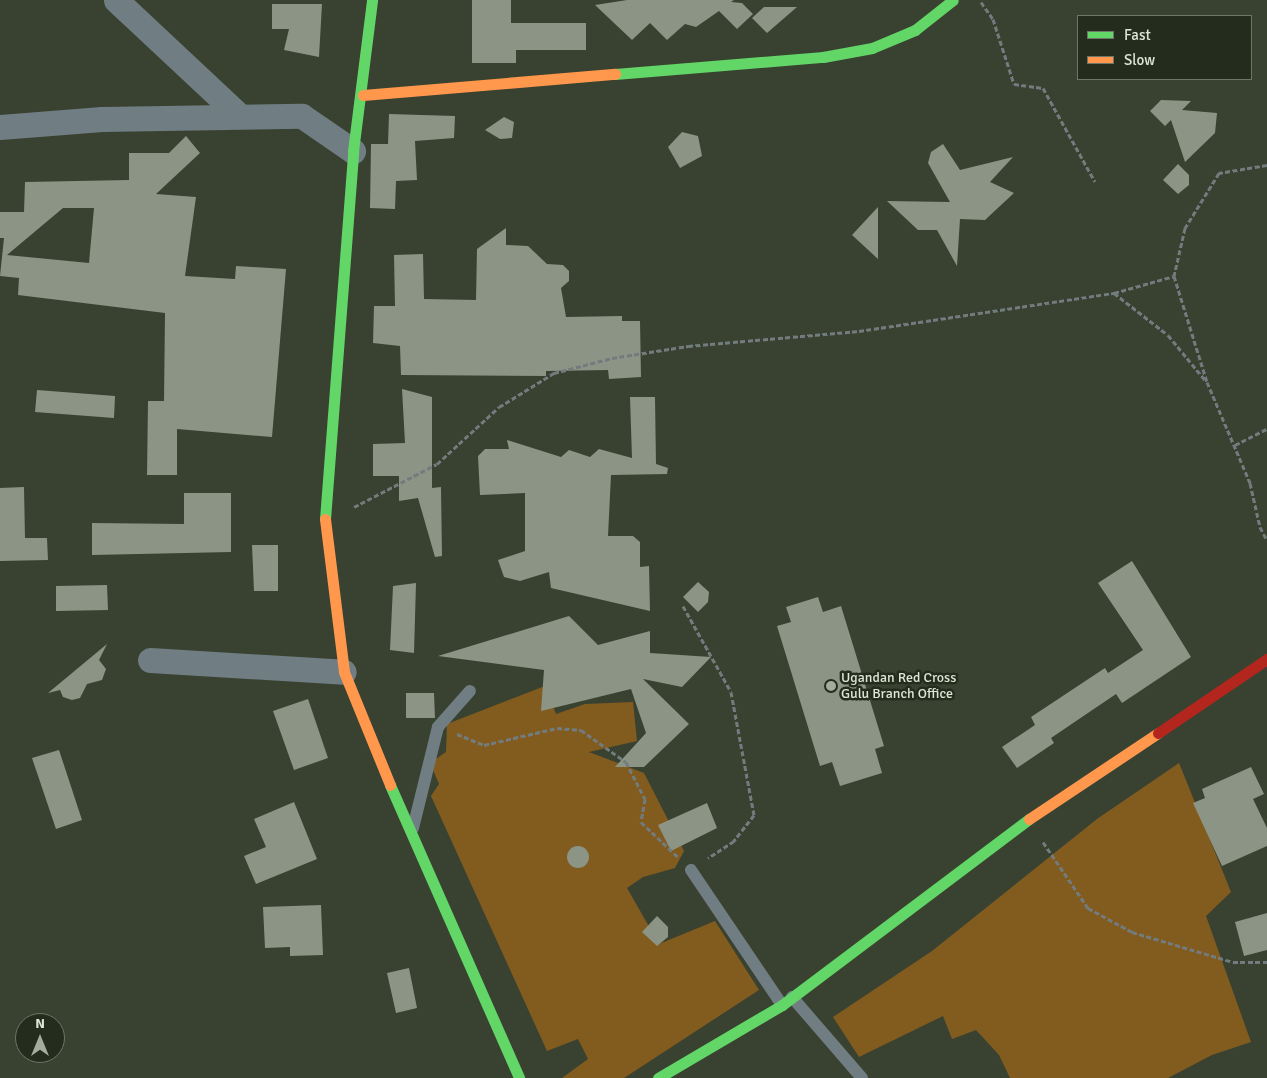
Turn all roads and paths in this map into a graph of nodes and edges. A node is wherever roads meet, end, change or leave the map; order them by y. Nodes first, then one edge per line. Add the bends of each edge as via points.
1 (116, 0) edge
2 (372, 0) edge
3 (953, 0) edge
4 (979, 0) edge
5 (363, 95) junction
6 (239, 115) junction
7 (0, 127) edge
8 (353, 151) junction
9 (1267, 165) edge
10 (1095, 182) dead end
11 (1174, 276) junction
12 (1114, 293) junction
13 (1207, 382) junction
14 (1267, 428) edge
15 (1235, 445) junction
16 (325, 522) junction
17 (1267, 540) edge
18 (683, 606) dead end
19 (1267, 659) edge
20 (150, 660) dead end
21 (344, 672) junction
22 (470, 691) dead end
23 (438, 727) junction
24 (1028, 820) junction
25 (412, 830) junction
26 (691, 870) junction
27 (1267, 962) edge
28 (787, 1001) junction
29 (519, 1078) edge
30 (658, 1078) edge
31 (862, 1078) edge

1 - 6 street
2 - 5 street
3 - 5 street via 914,30 872,48 823,57
4 - 10 path via 993,18 1014,84 1043,88
5 - 8 street
6 - 7 street
6 - 8 street via 302,116
8 - 16 street
9 - 11 path via 1219,173 1185,228
11 - 12 path
11 - 13 path
12 - 13 path via 1168,336
12 - 16 path via 860,331 688,346 612,358 554,373 499,407 437,464
13 - 15 path
14 - 15 path
15 - 17 path
16 - 21 street
18 - 26 path via 731,692 754,815 734,841
19 - 24 street
20 - 21 street
21 - 25 street
22 - 23 lane
23 - 25 lane
23 - 26 path via 484,745 557,728 580,730 626,762 645,799 641,822
24 - 27 path via 1088,908 1132,932 1233,962
24 - 28 street
25 - 29 street
26 - 28 lane
28 - 30 street
28 - 31 lane

